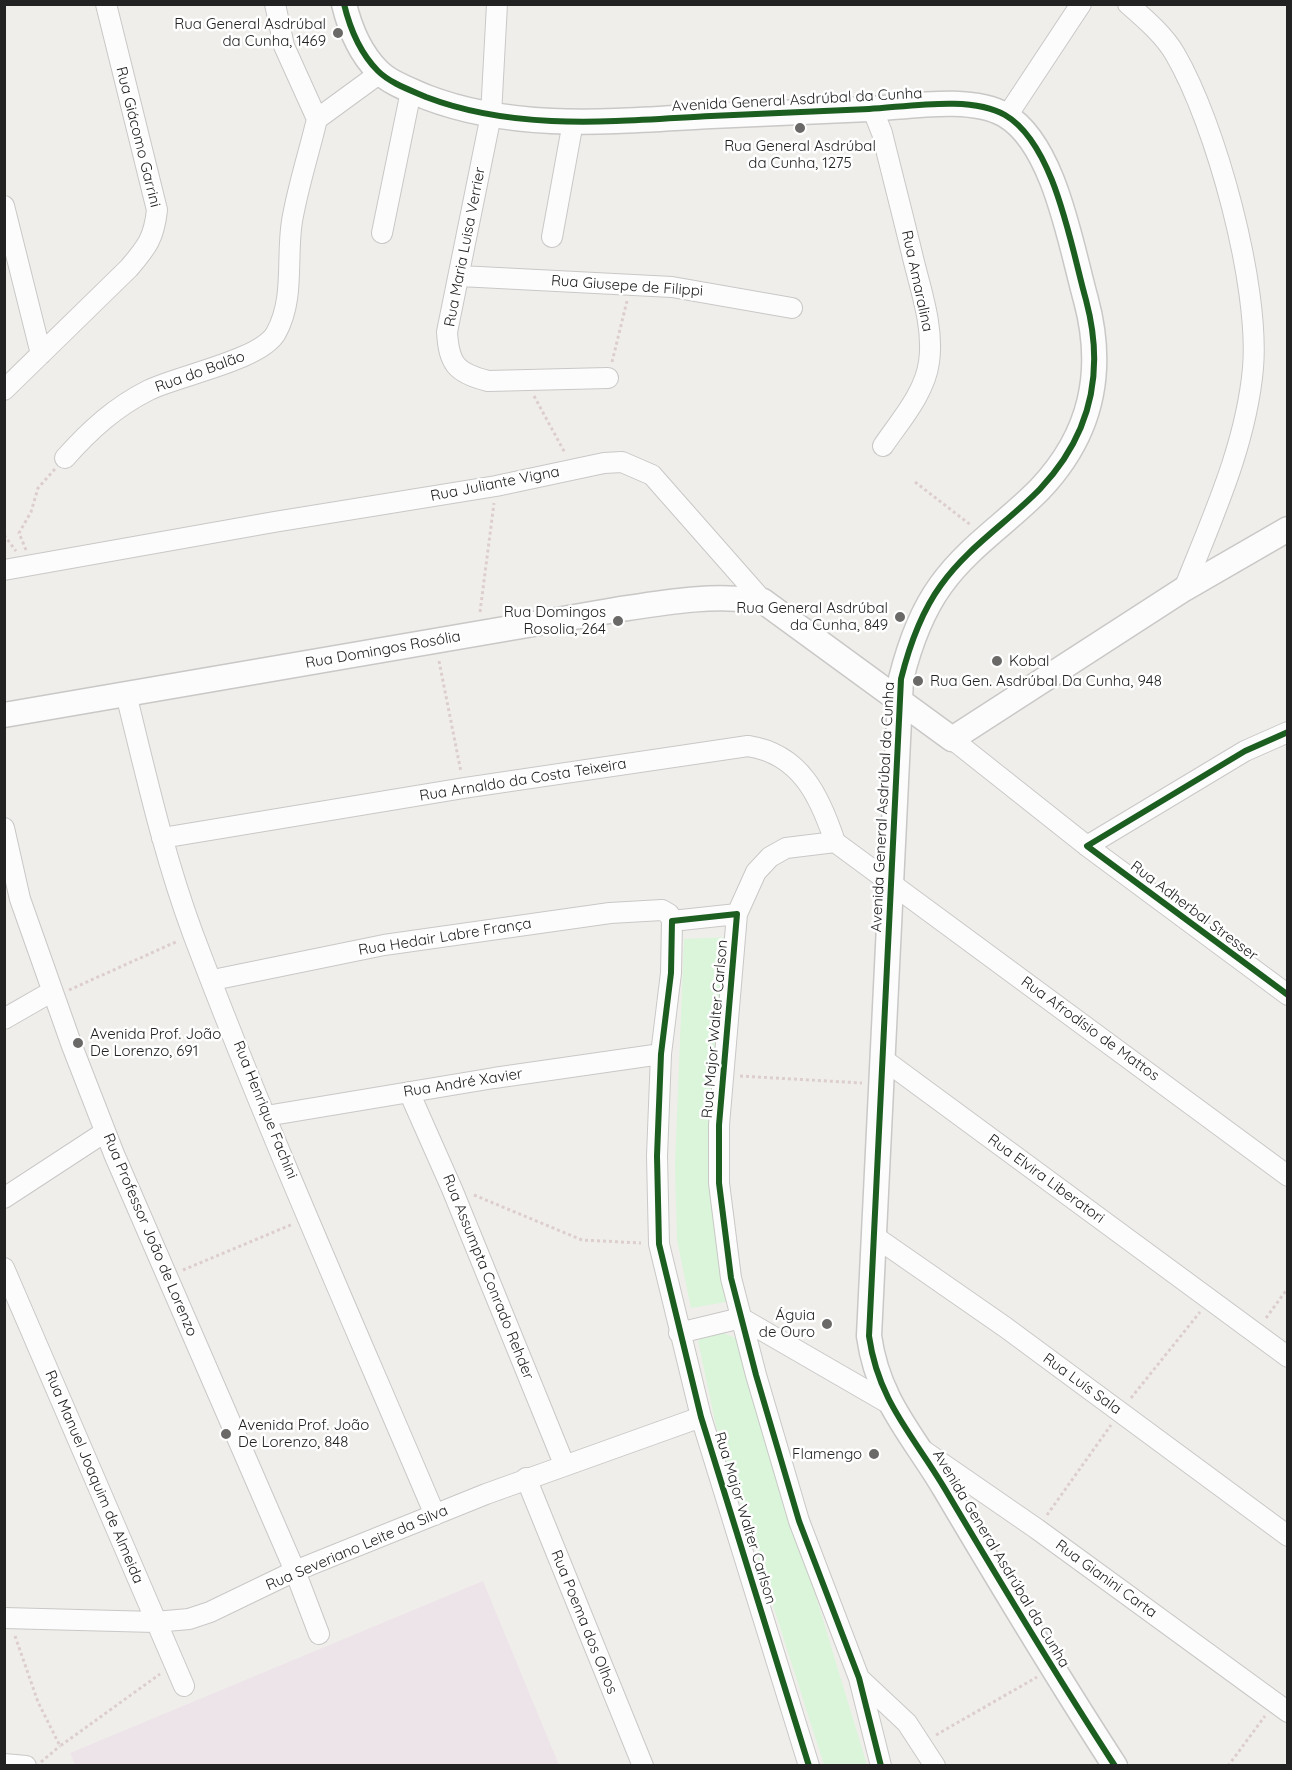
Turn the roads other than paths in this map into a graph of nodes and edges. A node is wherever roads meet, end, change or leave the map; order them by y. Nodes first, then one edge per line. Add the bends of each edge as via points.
1 (106, 4) edge
2 (275, 4) edge
3 (344, 4) edge
4 (497, 4) edge
5 (1081, 4) edge
6 (1128, 4) edge
7 (380, 73) junction
8 (411, 91) junction
9 (873, 108) junction
10 (491, 115) junction
11 (1006, 116) junction
12 (317, 118) junction
13 (573, 122) junction
14 (4, 206) edge
15 (382, 233) dead end
16 (552, 237) dead end
17 (460, 276) junction
18 (792, 308) dead end
19 (41, 354) junction
20 (608, 378) road end
21 (4, 390) edge
22 (883, 446) dead end
23 (64, 458) road end
24 (1287, 529) edge
25 (4, 570) edge
26 (1184, 589) junction
27 (763, 601) junction
28 (126, 694) junction
29 (899, 699) junction
30 (4, 715) edge
31 (1287, 732) edge
32 (951, 739) junction
33 (4, 828) edge
34 (162, 838) junction
35 (834, 842) junction
36 (1087, 846) junction
37 (10, 876) edge
38 (892, 883) junction
39 (737, 914) junction
40 (672, 921) junction
41 (213, 980) junction
42 (52, 995) junction
43 (1287, 995) edge
44 (4, 1019) edge
45 (661, 1054) junction
46 (883, 1059) junction
47 (409, 1092) junction
48 (266, 1116) junction
49 (105, 1132) junction
50 (1287, 1176) edge
51 (4, 1198) edge
52 (874, 1236) junction
53 (4, 1268) edge
54 (741, 1318) junction
55 (679, 1333) junction
56 (1287, 1357) edge
57 (888, 1403) junction
58 (701, 1417) junction
59 (922, 1450) junction
60 (564, 1464) junction
61 (526, 1479) junction
62 (435, 1515) junction
63 (1287, 1536) edge
64 (295, 1571) junction
65 (7, 1619) edge
66 (154, 1622) junction
67 (319, 1634) dead end
68 (859, 1678) junction
69 (184, 1686) dead end
70 (1281, 1707) edge
71 (4, 1764) edge
72 (26, 1766) edge
73 (643, 1766) edge
74 (809, 1766) edge
75 (881, 1766) edge
76 (936, 1766) edge
77 (1115, 1766) edge

1 - 19 street, Rua Giácomo Garrini via 157,210 154,233 129,268
2 - 12 street via 284,46
3 - 7 street, Avenida General Asdrúbal da Cunha via 350,30
4 - 10 street, Rua Maria Luisa Verrier
5 - 11 street
6 - 26 street via 1173,51 1192,88 1220,167 1250,284 1253,368 1240,439
7 - 8 street, Avenida General Asdrúbal da Cunha
7 - 12 street
8 - 10 street, Avenida General Asdrúbal da Cunha
8 - 15 street
9 - 11 street, Avenida General Asdrúbal da Cunha via 984,107
9 - 13 street, Avenida General Asdrúbal da Cunha
9 - 22 street, Rua Amaralina via 923,298 930,340 923,382
10 - 13 street, Avenida General Asdrúbal da Cunha
10 - 17 street, Rua Maria Luisa Verrier
11 - 29 street, Avenida General Asdrúbal da Cunha via 1036,145 1055,186 1095,332 1095,383 1086,417 1065,458 1041,489 972,551 941,585 915,635
12 - 23 street, Rua do Balão via 292,220 284,316 275,335 261,350 179,377 112,411
13 - 16 street
14 - 19 street
17 - 18 street, Rua Giusepe de Filippi via 631,284 722,294
17 - 20 street, Rua Maria Luisa Verrier via 447,332 448,352 456,367 468,376 488,381
19 - 21 street, Rua Giácomo Garrini
24 - 26 street
25 - 27 street, Rua Juliante Vigna via 622,462 652,475
26 - 32 street
27 - 28 street, Rua Domingos Rosólia via 691,598
27 - 29 street, Rua Juliante Vigna
28 - 30 street, Rua Domingos Rosólia
28 - 34 street, Rua Henrique Fachini
29 - 32 street, Rua Adherbal Stresser
29 - 38 street, Avenida General Asdrúbal da Cunha
31 - 36 street via 1225,763
32 - 36 street, Rua Adherbal Stresser
33 - 37 street, Rua Professor João de Lorenzo
34 - 35 street, Rua Arnaldo da Costa Teixeira via 748,746 777,754 802,775 823,806
34 - 41 street, Rua Henrique Fachini
35 - 38 street
35 - 39 street, Rua Major Walter Carlson via 786,848 770,856 756,873
36 - 43 street, Rua Adherbal Stresser
37 - 42 street, Rua Professor João de Lorenzo
38 - 46 street, Avenida General Asdrúbal da Cunha
38 - 50 street, Rua Afrodísio de Mattos
39 - 40 street, Rua Major Walter Carlson
39 - 54 street, Rua Major Walter Carlson via 722,1076 719,1183 731,1278
40 - 41 street, Rua Hedair Labre França via 662,910 610,913 384,945
40 - 45 street, Rua Major Walter Carlson via 671,973
41 - 48 street, Rua Henrique Fachini
42 - 44 street
42 - 49 street, Rua Professor João de Lorenzo
45 - 47 street, Rua André Xavier
45 - 55 street, Rua Major Walter Carlson via 659,1244
46 - 52 street, Avenida General Asdrúbal da Cunha
46 - 56 street, Rua Elvira Liberatori
47 - 48 street, Rua André Xavier
47 - 60 street, Rua Assumpta Conrado Rehder
48 - 62 street, Rua Henrique Fachini
49 - 51 street
49 - 64 street, Rua Professor João de Lorenzo
52 - 57 street, Avenida General Asdrúbal da Cunha via 869,1336 872,1359
52 - 63 street, Rua Luís Sala
53 - 66 street, Rua Manuel Joaquim de Almeida
54 - 55 street
54 - 57 street
54 - 68 street, Rua Major Walter Carlson via 799,1521
55 - 58 street, Rua Major Walter Carlson
57 - 59 street, Avenida General Asdrúbal da Cunha
58 - 60 street, Rua Severiano Leite da Silva
58 - 74 street, Rua Major Walter Carlson
59 - 70 street, Rua Gianini Carta via 1037,1528
59 - 77 street, Avenida General Asdrúbal da Cunha via 1052,1669
60 - 61 street, Rua Severiano Leite da Silva
61 - 62 street, Rua Severiano Leite da Silva
61 - 73 street, Rua Poema dos Olhos
62 - 64 street, Rua Severiano Leite da Silva
64 - 66 street, Rua Severiano Leite da Silva via 210,1612 189,1619
64 - 67 street, Rua Professor João de Lorenzo
65 - 66 street, Rua Severiano Leite da Silva
66 - 69 street, Rua Manuel Joaquim de Almeida
68 - 75 street, Rua Major Walter Carlson
68 - 76 street via 894,1710
71 - 72 street

